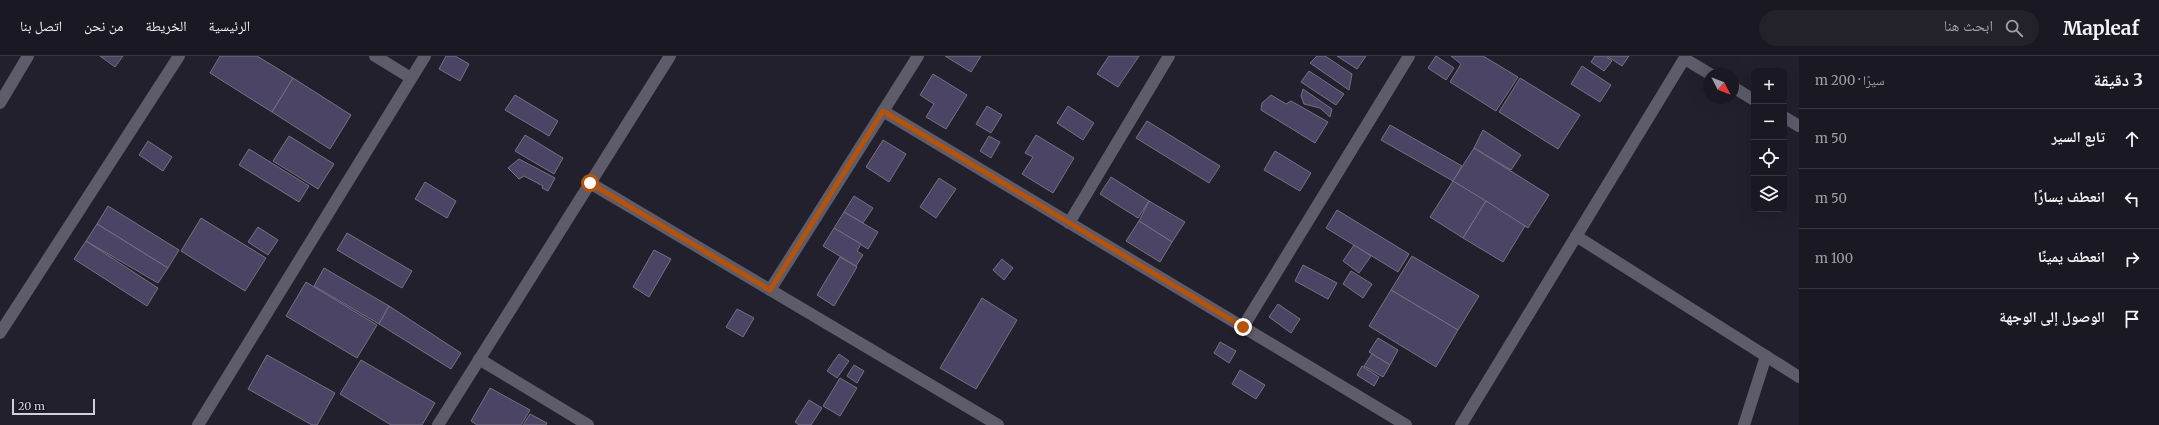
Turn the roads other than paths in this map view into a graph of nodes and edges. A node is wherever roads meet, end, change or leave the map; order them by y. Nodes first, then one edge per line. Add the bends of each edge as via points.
1 (28, 56) edge
2 (179, 56) edge
3 (375, 56) edge
4 (425, 56) edge
5 (670, 56) edge
6 (918, 56) edge
7 (1168, 56) edge
8 (1409, 56) edge
9 (1685, 57) edge
10 (1703, 69) edge
11 (411, 78) junction
12 (1739, 91) edge
13 (1751, 98) edge
14 (0, 102) edge
15 (883, 111) junction
16 (1787, 119) edge
17 (1799, 126) edge
18 (590, 183) junction
19 (1069, 222) junction
20 (1576, 236) junction
21 (770, 290) junction
22 (1243, 327) junction
23 (0, 334) edge
24 (1766, 356) junction
25 (479, 359) junction
26 (1799, 377) edge
27 (198, 425) edge
28 (438, 425) edge
29 (588, 425) edge
30 (998, 425) edge
31 (1406, 425) edge
32 (1461, 425) edge
33 (1744, 425) edge

1 - 14 street
2 - 23 street
3 - 11 street
4 - 11 street
5 - 18 street
6 - 15 street
7 - 19 street
8 - 22 street
9 - 10 street
9 - 20 street
11 - 27 street
12 - 13 street
15 - 19 street
15 - 21 street
16 - 17 street
18 - 21 street
18 - 25 street
19 - 22 street
20 - 24 street
20 - 32 street
21 - 30 street
22 - 31 street
24 - 26 street
24 - 33 street
25 - 28 street
25 - 29 street

